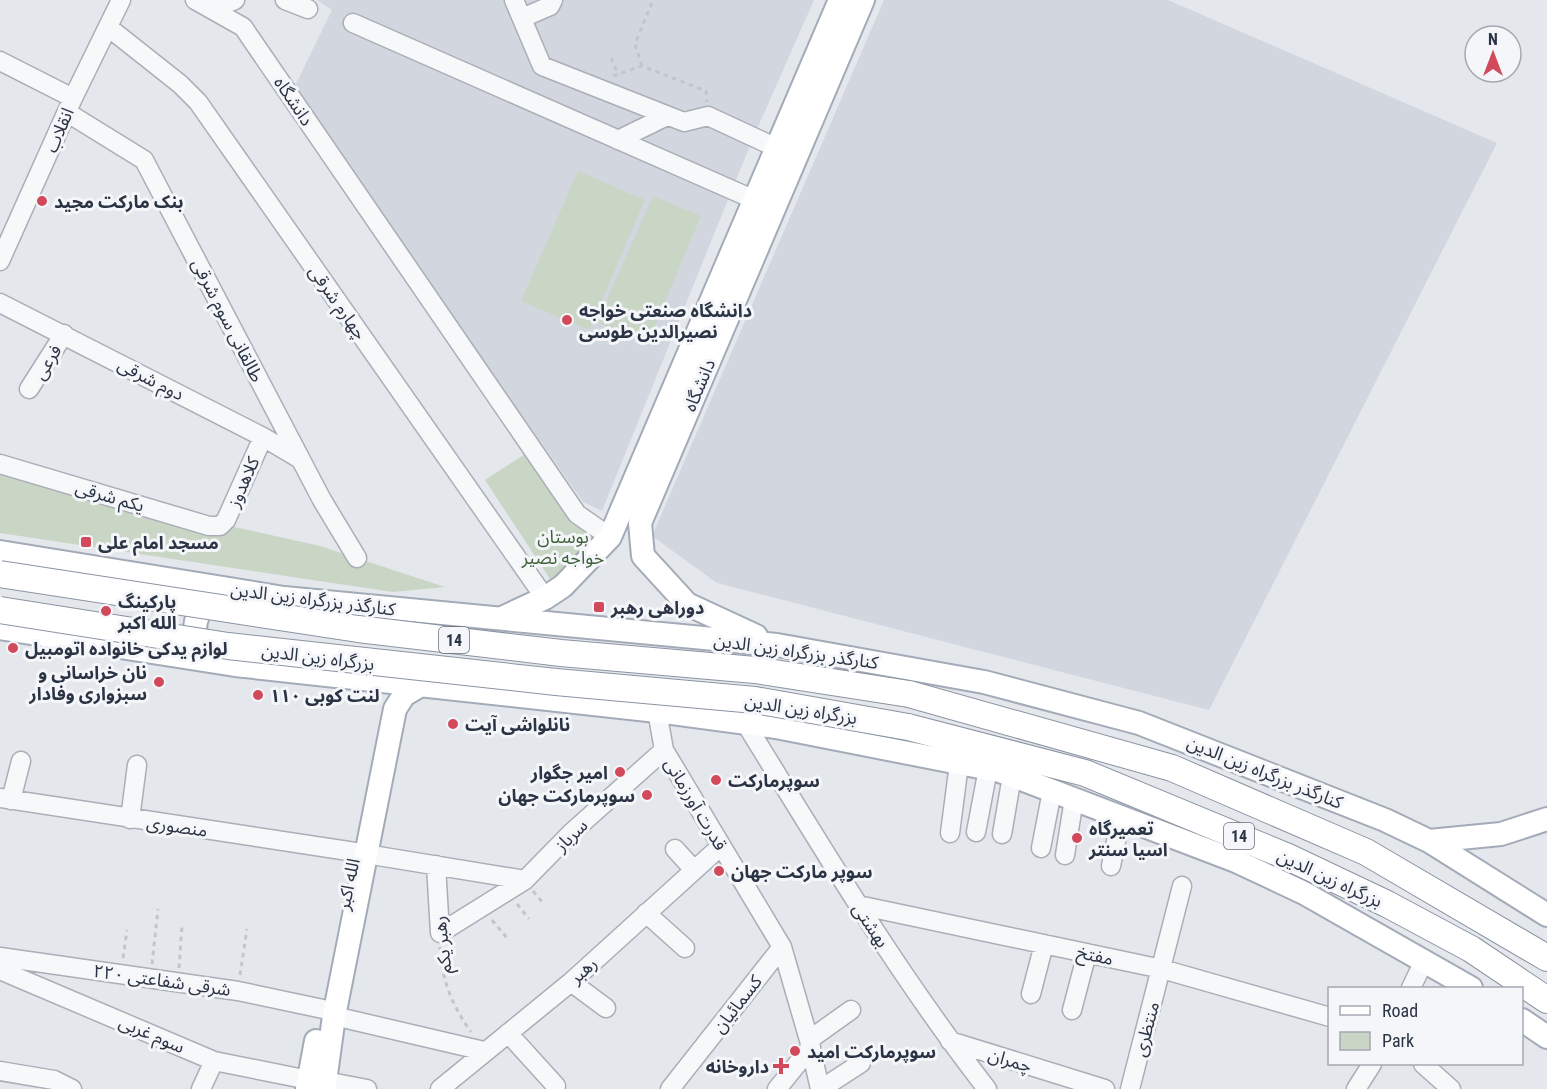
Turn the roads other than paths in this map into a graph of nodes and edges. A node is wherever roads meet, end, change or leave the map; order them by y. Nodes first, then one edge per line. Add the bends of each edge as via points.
1 (121, 0) edge
2 (195, 0) edge
3 (235, 0) edge
4 (285, 0) edge
5 (514, 0) edge
6 (553, 0) edge
7 (840, 0) edge
8 (863, 0) edge
9 (212, 9) junction
10 (308, 9) dead end
11 (522, 18) junction
12 (353, 23) dead end
13 (108, 27) junction
14 (0, 61) edge
15 (70, 106) junction
16 (667, 116) junction
17 (618, 140) junction
18 (777, 148) junction
19 (776, 176) junction
20 (755, 200) junction
21 (7, 229) edge
22 (0, 261) edge
23 (0, 303) edge
24 (709, 333) junction
25 (64, 334) junction
26 (30, 389) dead end
27 (263, 437) junction
28 (300, 459) junction
29 (0, 464) edge
30 (220, 526) joint
31 (610, 537) junction
32 (0, 552) edge
33 (357, 558) dead end
34 (0, 574) edge
35 (243, 591) junction
36 (545, 598) junction
37 (0, 610) edge
38 (499, 620) junction
39 (0, 628) edge
40 (688, 636) junction
41 (777, 645) junction
42 (235, 665) junction
43 (374, 680) junction
44 (422, 685) junction
45 (657, 711) junction
46 (746, 724) junction
47 (664, 750) junction
48 (21, 761) dead end
49 (959, 764) junction
50 (137, 765) dead end
51 (988, 769) junction
52 (1012, 776) junction
53 (1052, 791) junction
54 (6, 799) edge
55 (1074, 799) junction
56 (1121, 817) junction
57 (130, 819) junction
58 (1547, 819) edge
59 (1219, 828) junction
60 (976, 832) dead end
61 (950, 833) dead end
62 (1002, 834) dead end
63 (1429, 841) junction
64 (721, 846) junction
65 (1041, 848) dead end
66 (675, 849) dead end
67 (360, 853) junction
68 (1065, 855) dead end
69 (436, 865) junction
70 (1111, 866) dead end
71 (694, 870) junction
72 (525, 880) junction
73 (1182, 886) dead end
74 (858, 905) junction
75 (646, 913) junction
76 (1547, 915) edge
77 (440, 933) joint
78 (1044, 944) junction
79 (782, 947) junction
80 (685, 948) dead end
81 (1087, 953) junction
82 (0, 957) edge
83 (1547, 958) edge
84 (1424, 961) junction
85 (0, 969) edge
86 (1162, 969) junction
87 (571, 982) junction
88 (1411, 987) edge
89 (1471, 987) edge
90 (1472, 987) edge
91 (1031, 994) dead end
92 (1547, 1000) edge
93 (606, 1008) dead end
94 (851, 1010) dead end
95 (1072, 1010) dead end
96 (329, 1012) junction
97 (1328, 1017) edge
98 (1523, 1021) edge
99 (508, 1033) junction
100 (1547, 1037) edge
101 (950, 1041) junction
102 (810, 1044) junction
103 (484, 1051) junction
104 (214, 1061) junction
105 (861, 1063) dead end
106 (1371, 1065) edge
107 (1424, 1065) edge
108 (0, 1071) edge
109 (316, 1085) edge
110 (556, 1086) dead end
111 (72, 1089) edge
112 (201, 1089) edge
113 (368, 1089) edge
114 (440, 1089) edge
115 (670, 1089) edge
116 (777, 1089) edge
117 (820, 1089) edge
118 (987, 1089) edge
119 (1105, 1089) edge
120 (1130, 1089) edge
121 (1356, 1089) edge
122 (1452, 1089) edge

1 - 13 street, انقلاب
2 - 9 street, دانشگاه
3 - 9 street
4 - 10 street
5 - 11 street
6 - 11 street via 550,6
7 - 18 main road, دانشگاه
8 - 19 main road, دانشگاه
9 - 31 street, دانشگاه via 243,27 577,514
11 - 16 street via 542,66
12 - 17 street
13 - 15 street, انقلاب
13 - 36 street, چهارم شرقی via 194,97
14 - 15 street, طالقانی سوم شرقی
15 - 21 street, انقلاب
15 - 28 street, طالقانی سوم شرقی via 144,160
16 - 17 street
16 - 18 street via 684,122 708,116
17 - 20 street
18 - 19 main road, دانشگاه
19 - 20 main road, دانشگاه
19 - 24 main road, دانشگاه
20 - 24 main road, دانشگاه
21 - 22 street, انقلاب
23 - 25 street, دوم شرقی
24 - 31 main road, دانشگاه
24 - 41 main road, دانشگاه via 640,523 643,556 687,604
25 - 26 street, فرعی
25 - 27 street, دوم شرقی
27 - 28 street, دوم شرقی
27 - 30 street, کلاهدوز
28 - 33 street, طالقانی سوم شرقی
29 - 30 street, یکم شرقی
31 - 36 main road, دانشگاه via 580,570
32 - 35 main road, کنارگذر بزرگراه زین الدین
34 - 83 highway, بزرگراه زین الدین / 14, bridge via 358,629 561,653 755,670 909,694 1172,768 1366,852
35 - 38 main road, کنارگذر بزرگراه زین الدین
35 - 42 main road via 206,602 194,626 202,648
36 - 38 main road, دانشگاه
37 - 59 highway, بزرگراه زین الدین / 14, bridge via 228,646 755,700 908,727 1084,773
38 - 40 main road, کنارگذر بزرگراه زین الدین
39 - 42 main road
40 - 41 main road, کنارگذر بزرگراه زین الدین
40 - 45 main road via 733,661 738,673 737,691 723,707
41 - 63 main road, کنارگذر بزرگراه زین الدین via 984,682 1139,723
42 - 43 main road
43 - 44 main road
43 - 67 main road, الله اکبر via 384,698 384,708
44 - 45 main road
44 - 67 main road via 404,694 395,710
45 - 46 main road
45 - 47 street
46 - 49 main road
46 - 74 street, بهشتی
47 - 64 street, قدرت آورزمانی
47 - 72 street, سرباز
48 - 54 street
49 - 51 main road
49 - 61 street
50 - 57 street
51 - 52 main road
51 - 60 street
52 - 53 main road
52 - 62 street
53 - 55 main road
53 - 65 street
54 - 57 street, منصوری
55 - 56 main road
55 - 68 street
56 - 70 street
56 - 84 main road via 1285,884
57 - 67 street, منصوری
58 - 63 main road via 1502,834
59 - 90 main road via 1324,887
59 - 92 highway, بزرگراه زین الدین / 14 via 1387,904 1471,949
63 - 76 main road, کنارگذر بزرگراه زین الدین
64 - 71 street, رهبر
64 - 79 street, قدرت آورزمانی
66 - 71 street
67 - 69 street
67 - 96 main road, الله اکبر
69 - 72 street
69 - 77 street, رهبر یکم
71 - 75 street, رهبر
72 - 77 street, سرباز
73 - 86 street, منتظری
74 - 78 street, مفتخ
74 - 101 street, بهشتی
75 - 80 street
75 - 87 street, رهبر
78 - 81 street, مفتخ
78 - 91 street
79 - 102 street, قدرت آورزمانی
79 - 115 street, کسمائیان
81 - 86 street, مفتخ
81 - 95 street
82 - 96 street, ۲۲۰ شرقی شفاعتی via 238,991
84 - 88 street
84 - 89 main road
85 - 104 street, سوم غربی
86 - 97 street, مفتخ
86 - 120 street, منتظری
87 - 93 street
87 - 99 street, رهبر
94 - 102 street
96 - 103 street, ۲۲۰ شرقی شفاعتی
96 - 109 main road, الله اکبر
98 - 100 main road
99 - 103 street, رهبر
99 - 110 street
101 - 118 street, بهشتی
101 - 119 street, چمران
102 - 116 street
102 - 117 street, قدرت آورزمانی
103 - 114 street, رهبر
104 - 109 street, سوم غربی
104 - 112 street
105 - 117 street
106 - 121 street
107 - 122 street
108 - 111 street via 54,1080
109 - 113 street, سوم غربی

